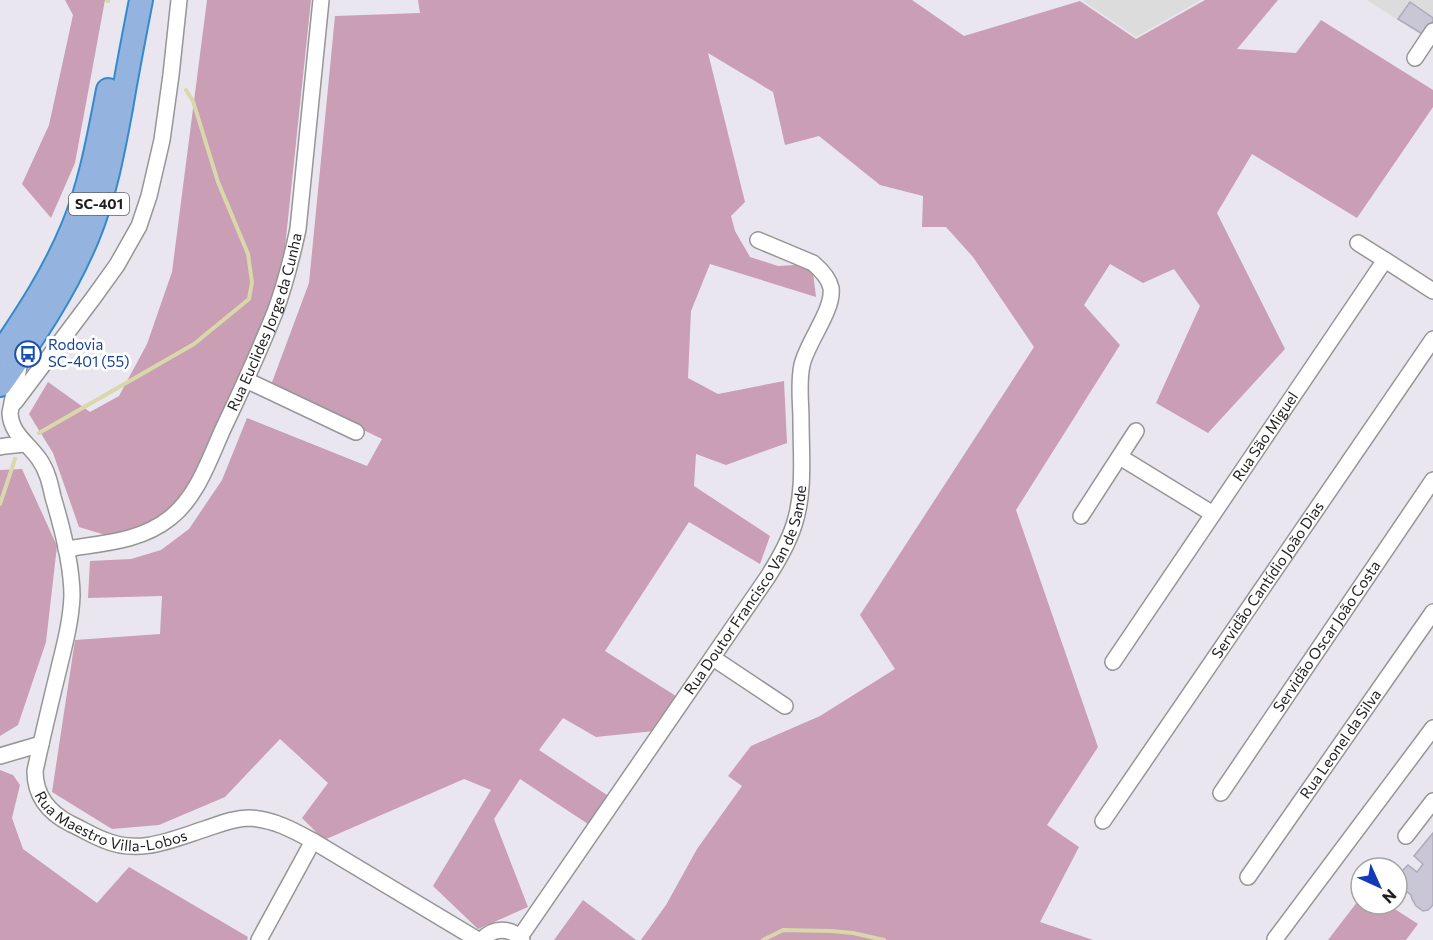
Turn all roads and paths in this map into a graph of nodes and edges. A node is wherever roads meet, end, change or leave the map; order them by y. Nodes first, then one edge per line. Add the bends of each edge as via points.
1 (126, 0) edge
2 (141, 0) edge
3 (179, 0) edge
4 (321, 0) edge
5 (1433, 31) edge
6 (1415, 58) dead end
7 (758, 240) dead end
8 (1358, 243) dead end
9 (1384, 260) junction
10 (1433, 291) edge
11 (1433, 339) edge
12 (11, 354) edge
13 (246, 380) junction
14 (0, 385) edge
15 (11, 407) junction
16 (1136, 431) dead end
17 (356, 432) dead end
18 (25, 444) junction
19 (0, 447) edge
20 (1120, 456) junction
21 (1433, 480) edge
22 (1213, 514) junction
23 (1081, 516) dead end
24 (66, 549) junction
25 (1433, 612) edge
26 (712, 657) junction
27 (1113, 662) dead end
28 (785, 706) dead end
29 (1433, 728) edge
30 (41, 744) junction
31 (0, 756) edge
32 (1221, 793) dead end
33 (1433, 801) edge
34 (1103, 821) dead end
35 (1406, 836) dead end
36 (313, 841) junction
37 (1248, 877) dead end
38 (521, 938) edge
39 (1275, 939) edge
40 (259, 940) edge
41 (480, 940) edge

1 - 12 highway, SC-401 via 85,193 59,259
2 - 12 highway, SC-401 via 112,154 88,235 46,317
3 - 15 street via 162,140 139,226 117,265
4 - 13 street, Rua Euclides Jorge da Cunha via 298,229 275,311
5 - 6 street
7 - 26 street, Rua Doutor Francisco Van de Sande via 813,263 831,287 830,297 801,366 801,486 795,524 779,560
8 - 9 street
9 - 10 street
9 - 22 street, Rua São Miguel
11 - 34 street, Servidão Cantídio João Dias
12 - 14 highway, SC-401
12 - 15 street, Rua Maestro Villa-Lobos
13 - 17 street
13 - 24 street, Rua Euclides Jorge da Cunha via 201,479 183,506 140,536
15 - 18 street, Rua Maestro Villa-Lobos via 10,421
16 - 20 street
18 - 19 street
18 - 24 street, Rua Maestro Villa-Lobos via 46,472
20 - 22 street
20 - 23 street
21 - 32 street, Servidão Oscar João Costa
22 - 27 street, Rua São Miguel
24 - 30 street, Rua Maestro Villa-Lobos via 72,594 70,616
25 - 37 street, Rua Leonel da Silva
26 - 28 street
26 - 38 street, Rua Doutor Francisco Van de Sande
29 - 39 street
30 - 31 street
30 - 36 street, Rua Maestro Villa-Lobos via 35,771 37,791 53,813 105,841 152,846 250,818 278,824
33 - 35 street
36 - 40 street
36 - 41 street, Rua Maestro Villa-Lobos
38 - 41 street via 514,932 499,930

